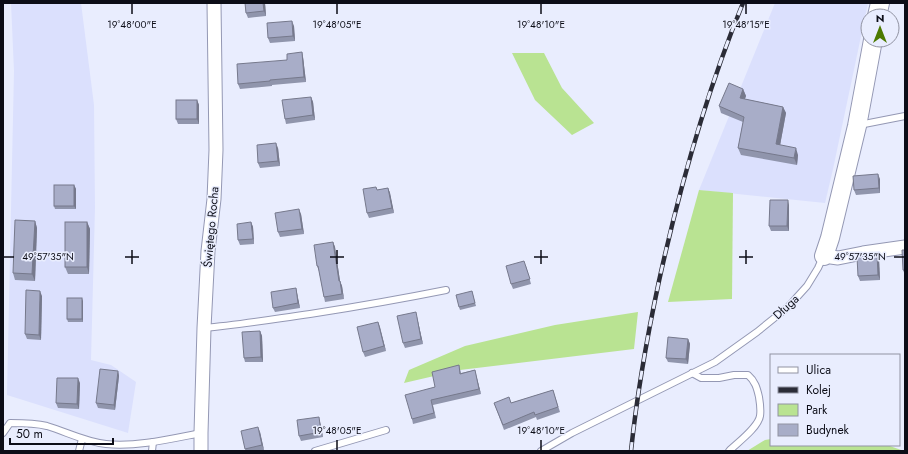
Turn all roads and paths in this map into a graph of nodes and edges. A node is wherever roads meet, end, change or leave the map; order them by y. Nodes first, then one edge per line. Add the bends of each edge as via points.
1 (214, 3) edge
2 (872, 48) edge
3 (905, 116) edge
4 (857, 126) junction
5 (905, 247) edge
6 (824, 256) junction
7 (446, 290) dead end
8 (204, 328) junction
9 (692, 373) junction
10 (3, 423) edge
11 (10, 423) junction
12 (386, 430) dead end
13 (3, 433) edge
14 (201, 433) junction
15 (82, 439) junction
16 (154, 442) junction
17 (79, 451) edge
18 (152, 451) edge
19 (201, 451) edge
20 (315, 451) edge
21 (541, 451) edge
22 (729, 451) edge

1 - 8 street, Świętego Rocha via 216,150
2 - 4 street, Długa
3 - 4 lane
4 - 6 street, Długa
5 - 6 street via 838,258
6 - 9 lane, Długa via 807,286 788,307 715,362
7 - 8 lane via 405,299
8 - 14 street, Świętego Rocha
9 - 21 lane, Długa
9 - 22 lane via 701,378 748,375 754,380 760,418 754,428
10 - 11 lane
11 - 13 lane
11 - 15 lane via 24,422 45,426
12 - 20 lane
14 - 16 lane
14 - 19 street, Świętego Rocha
15 - 16 lane via 105,444 131,445
15 - 17 lane
16 - 18 lane

